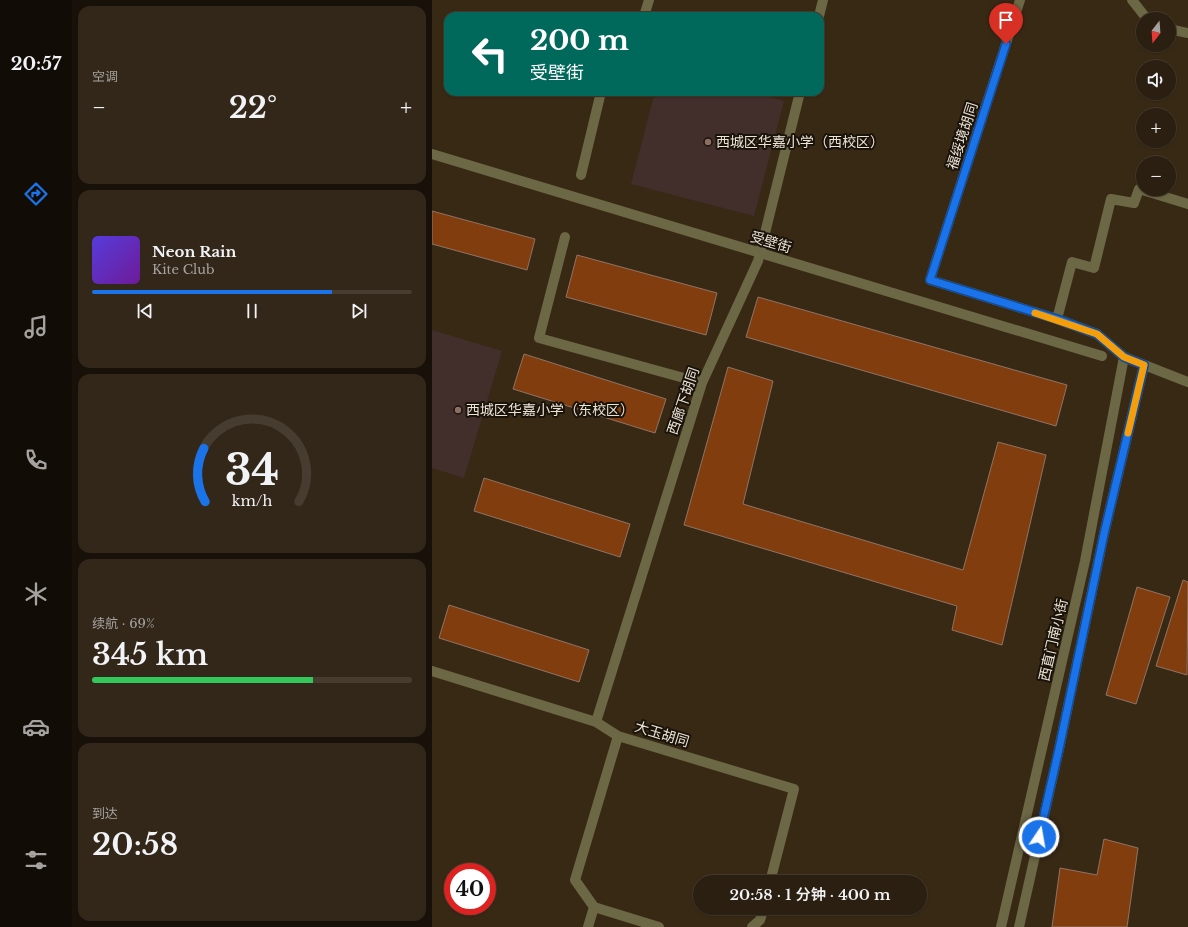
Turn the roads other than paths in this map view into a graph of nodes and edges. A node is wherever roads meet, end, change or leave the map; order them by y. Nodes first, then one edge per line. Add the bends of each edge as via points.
1 (649, 0) edge
2 (823, 0) edge
3 (1020, 0) edge
4 (1132, 0) edge
5 (645, 12) edge
6 (820, 12) edge
7 (1141, 12) edge
8 (1176, 30) edge
9 (1188, 32) edge
10 (600, 96) edge
11 (799, 96) edge
12 (432, 154) edge
13 (581, 175) dead end
14 (1188, 204) edge
15 (565, 237) dead end
16 (1057, 319) junction
17 (1102, 356) dead end
18 (1124, 357) junction
19 (1144, 365) junction
20 (1188, 382) edge
21 (702, 383) junction
22 (432, 671) edge
23 (596, 722) junction
24 (618, 736) junction
25 (772, 875) edge
26 (594, 907) junction
27 (762, 915) edge
28 (588, 927) edge
29 (659, 927) edge
30 (752, 927) edge
31 (1001, 927) edge
32 (1019, 927) edge

1 - 5 street
2 - 6 street
3 - 16 street, 福绥境胡同 via 930,280
4 - 7 street
8 - 9 street
10 - 13 street
11 - 21 street, 西廊下胡同 via 758,261
12 - 17 street, 受壁街
14 - 16 street via 1139,189 1134,203 1111,199 1094,268 1072,262
15 - 21 street via 539,338
16 - 18 street via 1097,334
18 - 19 street
18 - 31 street, 西直门南小街 via 1085,560
19 - 20 street
19 - 32 street, 西直门南小街 via 1104,534
21 - 23 street, 西廊下胡同
22 - 23 street, 大玉胡同
23 - 24 street, 大玉胡同
24 - 25 street, 大玉胡同 via 794,789
24 - 26 street via 575,880
26 - 28 street
26 - 29 street
27 - 30 street

